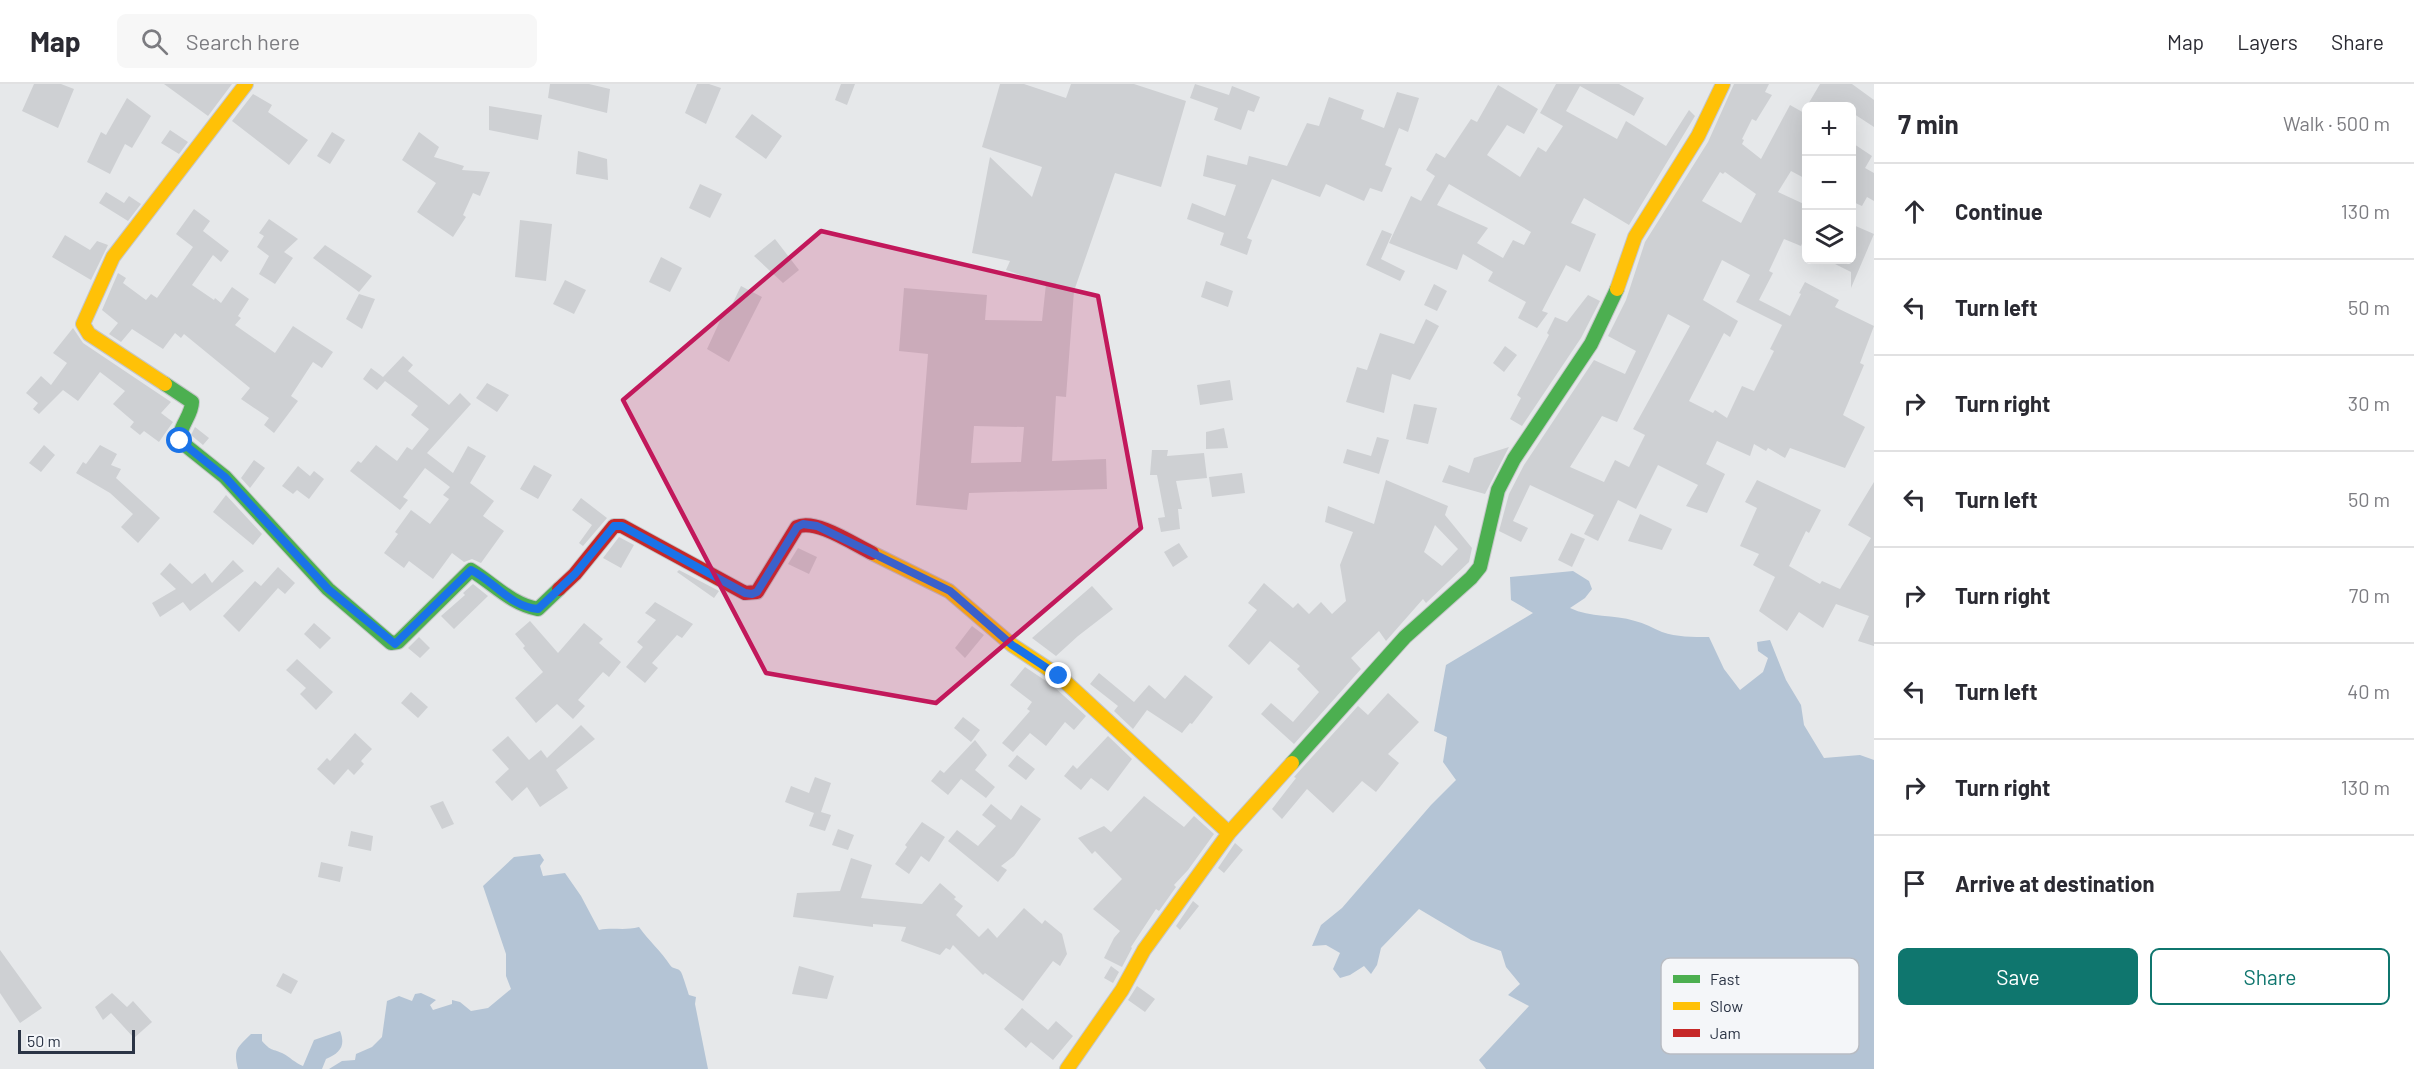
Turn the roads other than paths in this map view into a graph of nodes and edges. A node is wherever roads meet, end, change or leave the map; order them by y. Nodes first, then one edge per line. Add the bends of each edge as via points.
1 (246, 84) edge
2 (1723, 84) edge
3 (1229, 833) junction
4 (1067, 1069) edge

1 - 3 street via 113,257 83,324 88,334 192,402 179,434 180,441 225,477 328,589 392,643 398,642 471,570 525,608 538,609 575,574 614,526 622,526 752,594 757,592 797,527 817,526 950,591 1012,645 1067,684
2 - 3 street via 1698,136 1635,237 1615,296 1596,336 1514,459 1498,490 1480,567 1405,637
3 - 4 street via 1144,950 1122,990

